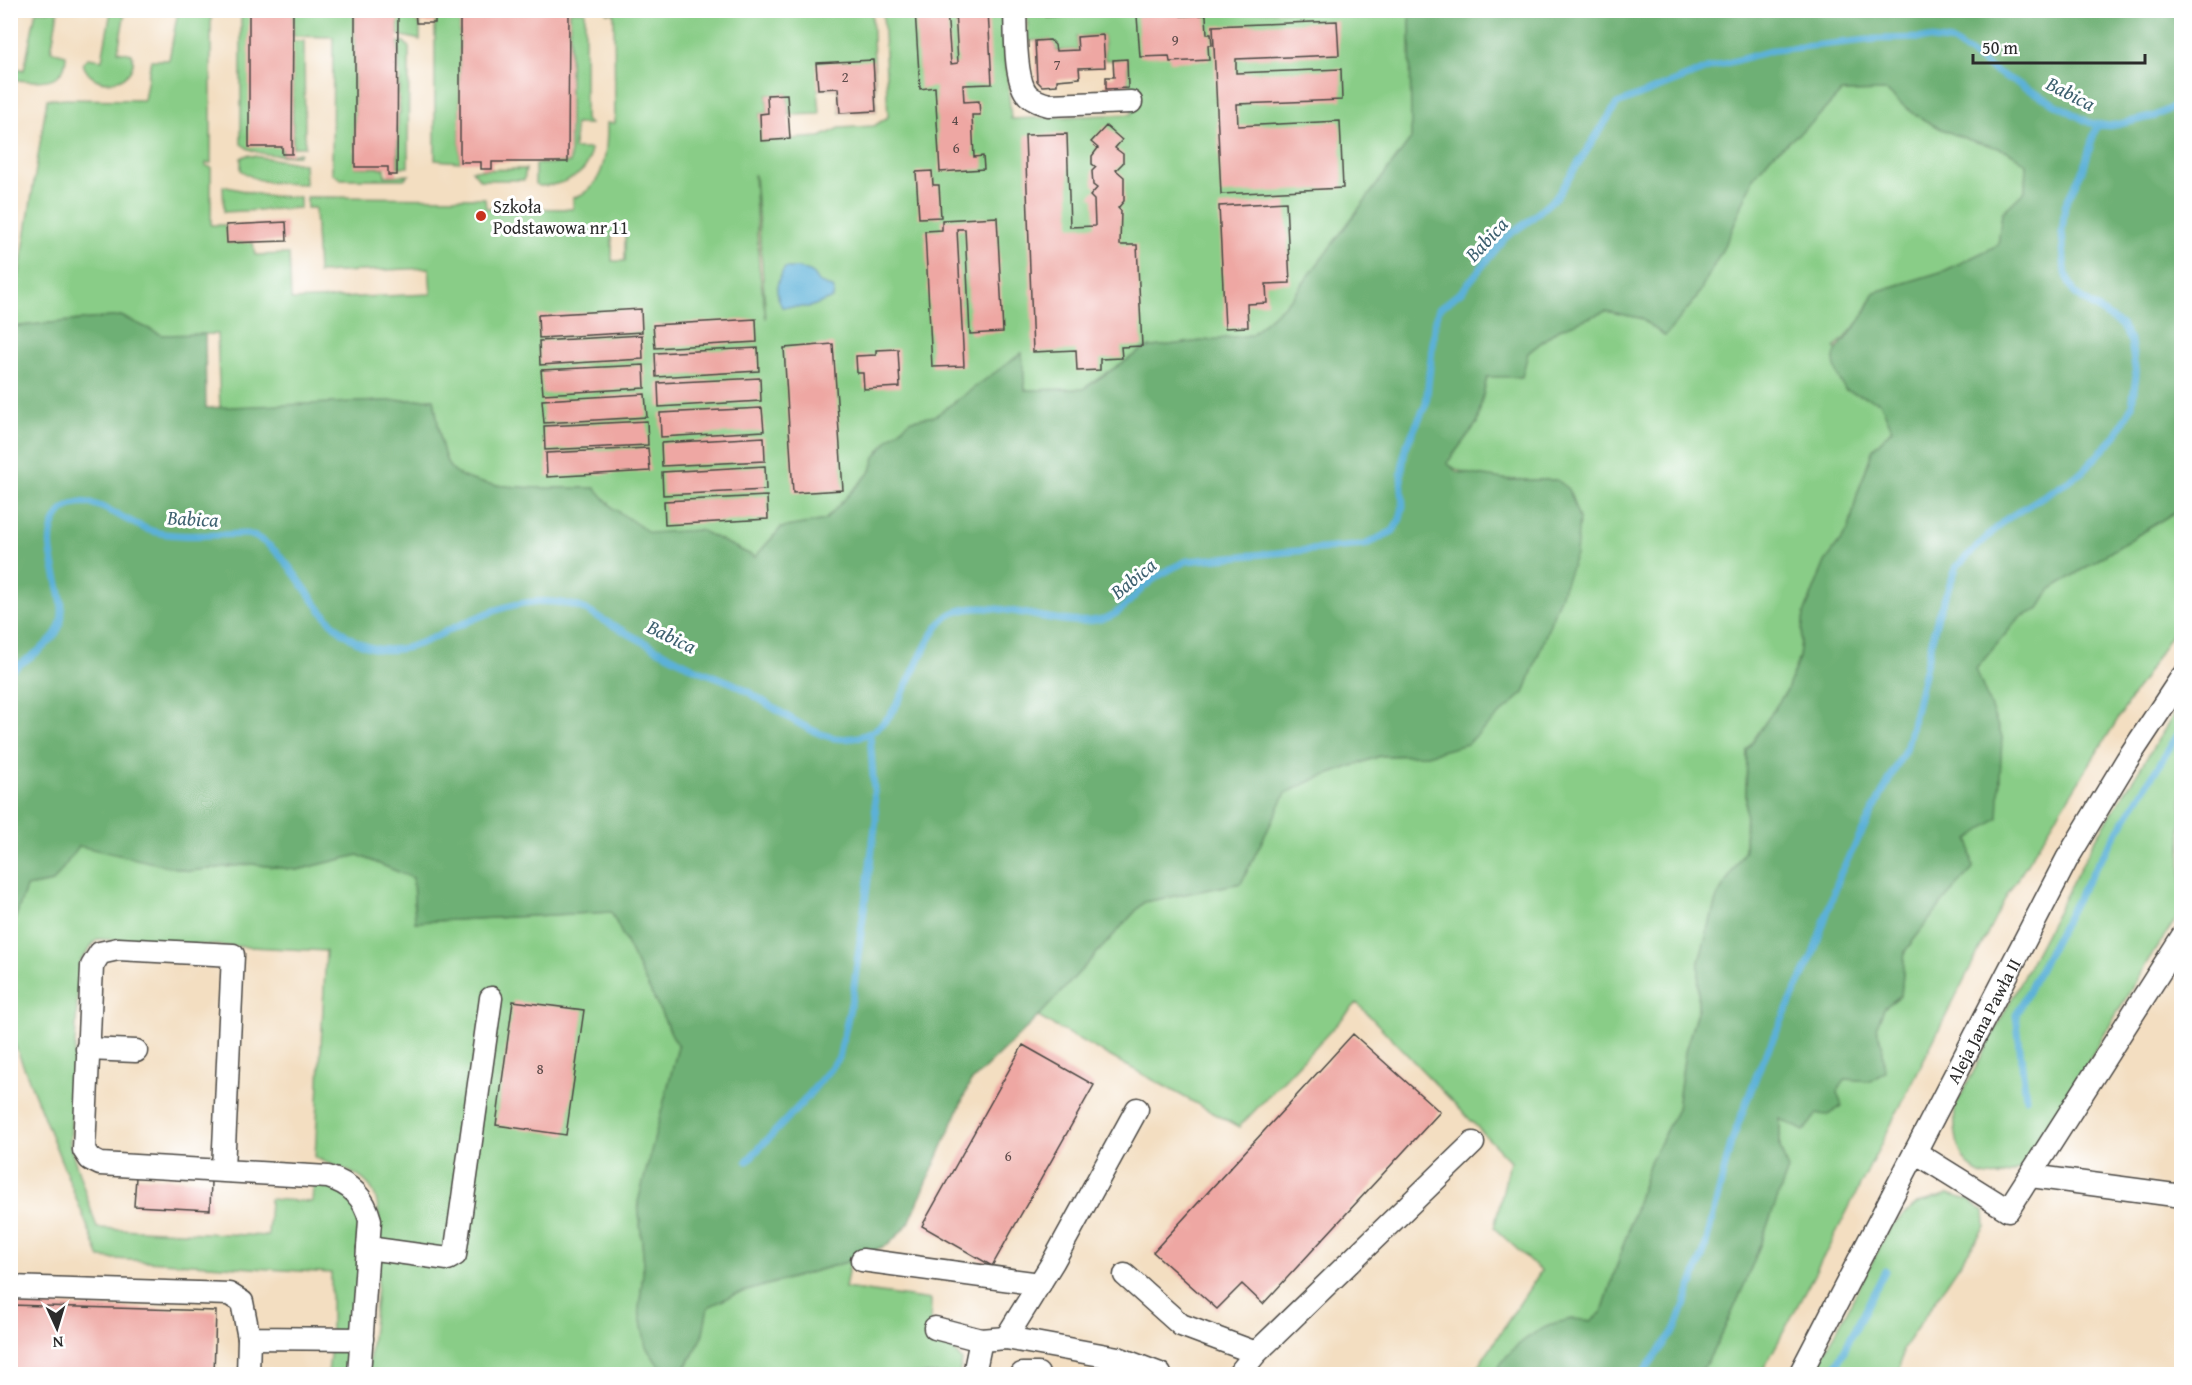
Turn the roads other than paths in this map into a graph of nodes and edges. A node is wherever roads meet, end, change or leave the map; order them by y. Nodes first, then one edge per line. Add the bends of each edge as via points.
1 (1015, 10) edge
2 (1131, 102) dead end
3 (2181, 677) edge
4 (2181, 938) edge
5 (492, 998) dead end
6 (87, 1048) junction
7 (136, 1051) dead end
8 (1137, 1109) dead end
9 (1473, 1143) dead end
10 (1915, 1152) junction
11 (223, 1169) junction
12 (2031, 1176) junction
13 (2181, 1196) edge
14 (368, 1248) junction
15 (862, 1260) dead end
16 (1125, 1275) dead end
17 (1040, 1284) junction
18 (10, 1287) edge
19 (935, 1328) dead end
20 (249, 1338) junction
21 (1006, 1338) junction
22 (362, 1339) junction
23 (981, 1340) junction
24 (1256, 1353) junction
25 (248, 1374) edge
26 (359, 1374) edge
27 (974, 1374) edge
28 (1022, 1374) edge
29 (1038, 1374) edge
30 (1160, 1374) edge
31 (1239, 1374) edge
32 (1800, 1374) edge

1 - 2 street via 1020,79 1028,96 1049,105
3 - 10 street, Aleja Jana Pawła II via 2067,859
4 - 12 street
5 - 14 street via 455,1255 448,1259
6 - 7 street
6 - 11 street via 82,1140 90,1159 100,1164
6 - 11 street via 92,966 100,953 118,949 233,955
8 - 17 street
9 - 24 street
10 - 12 street via 2008,1210
10 - 32 street, Aleja Jana Pawła II
11 - 14 street via 341,1181 353,1188 366,1207 370,1220
12 - 13 street
14 - 22 street
15 - 17 street
16 - 24 street via 1181,1325
17 - 21 street
18 - 20 street via 229,1294 242,1302
19 - 23 street
20 - 22 street
20 - 25 street
21 - 23 street
21 - 30 street via 1118,1358
22 - 26 street
23 - 27 street
24 - 31 street
28 - 29 street

